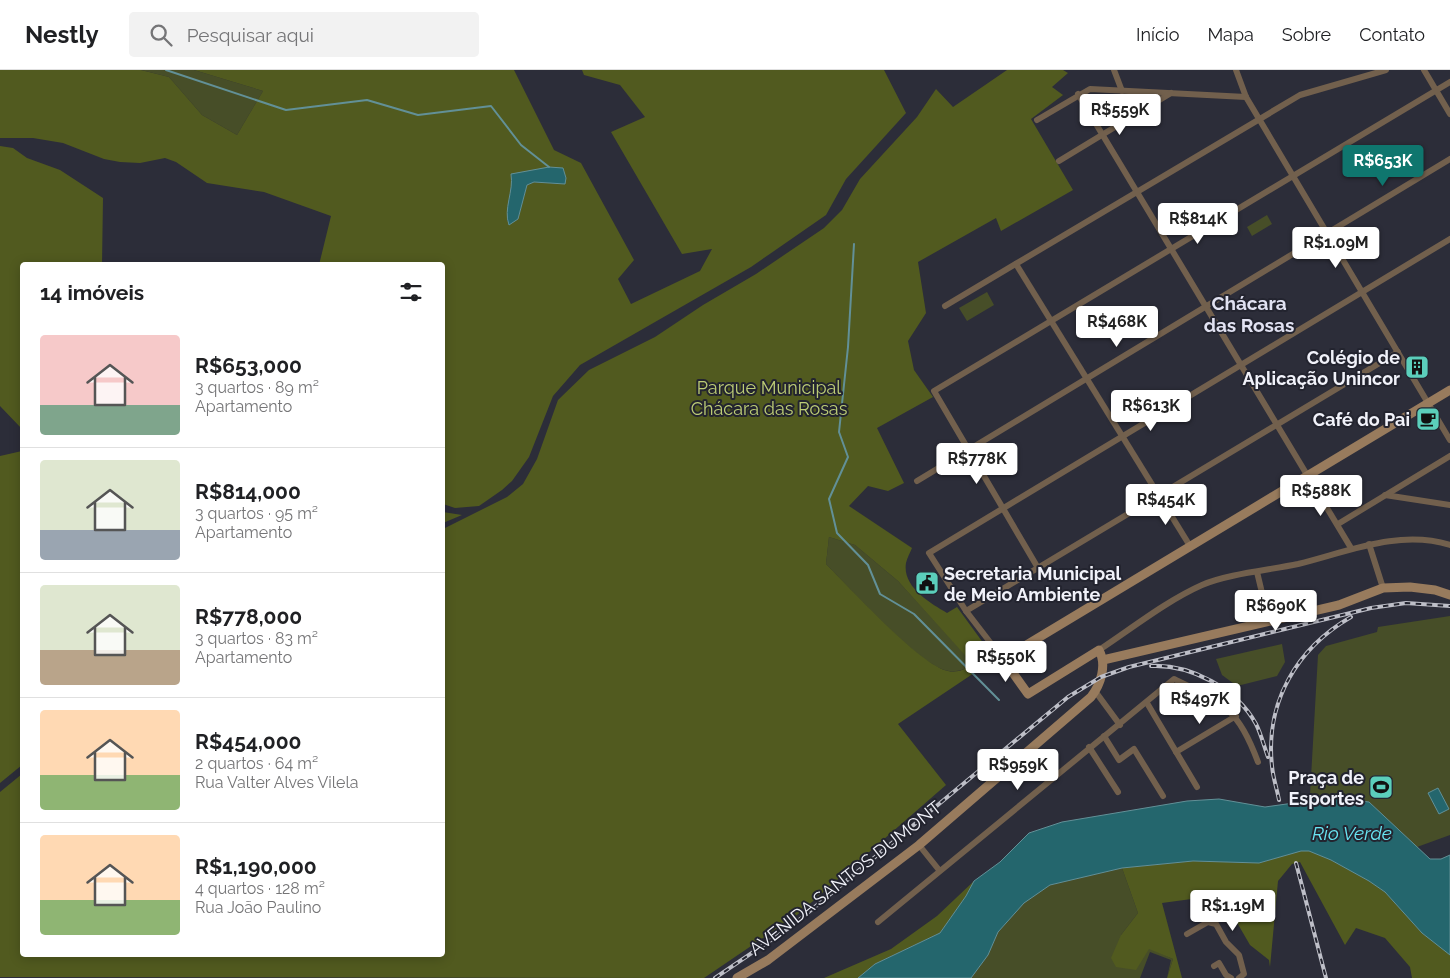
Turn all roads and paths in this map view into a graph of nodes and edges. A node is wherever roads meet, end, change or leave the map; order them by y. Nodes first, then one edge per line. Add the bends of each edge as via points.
1 (1114, 70) edge
2 (1236, 70) edge
3 (1386, 70) edge
4 (1424, 70) edge
5 (1450, 82) edge
6 (1435, 90) junction
7 (1122, 91) junction
8 (1171, 93) junction
9 (1078, 94) junction
10 (1246, 97) junction
11 (1450, 114) edge
12 (1036, 120) dead end
13 (1259, 120) junction
14 (1102, 135) junction
15 (1450, 159) edge
16 (1059, 161) dead end
17 (1292, 176) junction
18 (1137, 192) junction
19 (1327, 234) junction
20 (1450, 240) edge
21 (1172, 248) junction
22 (1016, 264) junction
23 (1363, 293) junction
24 (945, 306) dead end
25 (1207, 306) junction
26 (1052, 320) junction
27 (1398, 352) junction
28 (1242, 365) junction
29 (1087, 379) junction
30 (1450, 390) edge
31 (1428, 404) junction
32 (1278, 424) junction
33 (1123, 436) junction
34 (1450, 440) edge
35 (969, 450) junction
36 (1450, 456) edge
37 (1309, 475) junction
38 (918, 481) dead end
39 (1399, 487) junction
40 (1159, 495) junction
41 (1385, 495) junction
42 (1406, 498) junction
43 (1450, 505) edge
44 (1003, 508) junction
45 (1338, 524) junction
46 (1368, 544) junction
47 (1450, 545) edge
48 (1190, 546) junction
49 (1352, 548) junction
50 (1038, 568) junction
51 (1257, 572) junction
52 (1382, 588) junction
53 (1450, 595) edge
54 (966, 611) junction
55 (1269, 622) junction
56 (1099, 650) junction
57 (1003, 659) junction
58 (1103, 660) junction
59 (1095, 691) junction
60 (1147, 703) junction
61 (1236, 716) junction
62 (1120, 724) junction
63 (1104, 736) junction
64 (1089, 747) junction
65 (1176, 752) junction
66 (1258, 762) dead end
67 (1197, 787) dead end
68 (1118, 792) dead end
69 (1163, 796) dead end
70 (919, 845) junction
71 (939, 870) junction
72 (878, 922) dead end
73 (1188, 934) dead end
74 (1214, 966) dead end
75 (737, 978) edge
76 (1231, 978) edge
77 (1238, 978) edge

1 - 7 street
2 - 10 street
3 - 13 street via 1300,95
4 - 6 street
5 - 6 street
6 - 11 street
6 - 17 street
7 - 8 street
7 - 9 street via 1090,89
8 - 10 street
8 - 14 street
9 - 12 street
9 - 14 street
10 - 13 street
13 - 17 street
13 - 18 street
14 - 16 street
14 - 18 street
15 - 19 street
17 - 19 street
17 - 21 street
18 - 21 street
18 - 22 street
19 - 23 street
19 - 25 street
20 - 23 street
21 - 25 street
21 - 26 street
22 - 24 street
22 - 26 street
23 - 27 street
23 - 28 street
25 - 28 street
25 - 29 street
26 - 29 street
26 - 35 street via 934,391
27 - 31 street
27 - 32 street
28 - 32 street
28 - 33 street
29 - 33 street
29 - 35 street
30 - 31 street
31 - 34 street
31 - 37 street
32 - 37 street
32 - 40 street
33 - 40 street
33 - 44 street
35 - 38 street
35 - 44 street
36 - 39 street
37 - 45 street
37 - 48 street
39 - 41 street
39 - 42 street
40 - 48 street
40 - 50 street
41 - 42 street
41 - 45 street
42 - 43 street
44 - 50 street
44 - 54 street via 928,553
45 - 49 street
46 - 47 street via 1399,540
46 - 49 street
46 - 52 street
48 - 57 street
49 - 51 street
50 - 54 street
51 - 55 street
51 - 56 street via 1204,584
52 - 53 street via 1410,587
52 - 55 street via 1339,605
54 - 57 street
55 - 58 street
56 - 57 street via 1028,694
56 - 58 street
58 - 59 street
59 - 62 street
59 - 70 street, AVENIDA SANTOS DUMONT
60 - 61 street via 1174,679 1211,696
60 - 62 street
60 - 65 street
61 - 65 street
61 - 66 street
62 - 63 street
63 - 64 street
63 - 69 street via 1119,760 1134,749
64 - 68 street
64 - 71 street
65 - 67 street
70 - 71 street
70 - 75 street, AVENIDA SANTOS DUMONT via 768,960
71 - 72 street
73 - 77 street via 1208,922 1216,924 1226,942 1239,955 1244,974
74 - 76 street via 1219,963

